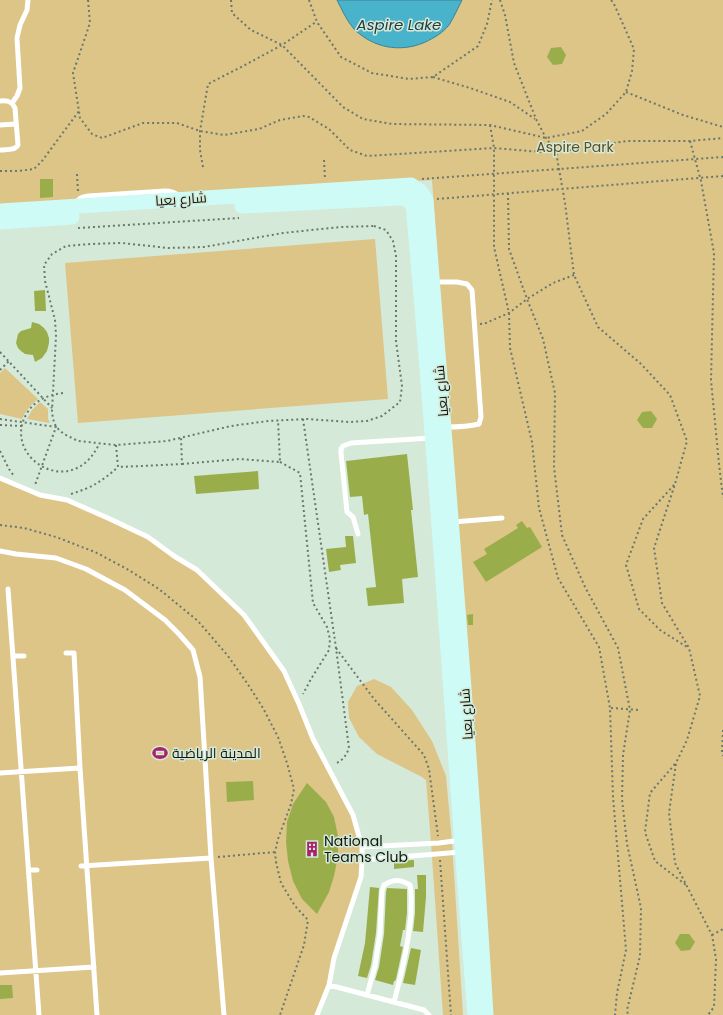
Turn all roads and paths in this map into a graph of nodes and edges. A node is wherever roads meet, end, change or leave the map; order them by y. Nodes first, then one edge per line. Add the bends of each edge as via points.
1 (28, 0) edge
2 (88, 0) edge
3 (230, 0) edge
4 (309, 0) edge
5 (492, 0) edge
6 (500, 0) edge
7 (611, 0) edge
8 (317, 22) junction
9 (282, 45) junction
10 (433, 77) junction
11 (626, 92) junction
12 (0, 101) edge
13 (12, 102) junction
14 (79, 111) junction
15 (536, 119) junction
16 (16, 124) junction
17 (490, 124) junction
18 (0, 125) edge
19 (723, 127) edge
20 (200, 131) junction
21 (546, 138) junction
22 (723, 138) edge
23 (690, 141) junction
24 (494, 148) junction
25 (0, 150) edge
26 (556, 152) junction
27 (723, 157) edge
28 (695, 159) junction
29 (324, 160) dead end
30 (203, 168) dead end
31 (559, 169) junction
32 (0, 171) edge
33 (494, 173) junction
34 (77, 174) dead end
35 (723, 176) edge
36 (700, 178) junction
37 (411, 185) junction
38 (562, 189) junction
39 (326, 190) junction
40 (508, 193) junction
41 (494, 194) junction
42 (426, 200) junction
43 (76, 203) junction
44 (0, 211) edge
45 (246, 218) dead end
46 (0, 222) edge
47 (73, 229) dead end
48 (574, 275) junction
49 (426, 283) junction
50 (527, 299) junction
51 (509, 314) junction
52 (474, 324) junction
53 (0, 352) edge
54 (9, 361) junction
55 (0, 370) edge
56 (53, 394) junction
57 (63, 394) dead end
58 (43, 398) junction
59 (52, 408) junction
60 (0, 419) edge
61 (303, 419) junction
62 (278, 420) junction
63 (22, 423) junction
64 (0, 425) edge
65 (22, 426) junction
66 (56, 427) junction
67 (440, 434) junction
68 (181, 437) junction
69 (99, 444) junction
70 (116, 445) junction
71 (0, 451) edge
72 (280, 462) junction
73 (182, 464) junction
74 (42, 467) junction
75 (118, 467) junction
76 (0, 478) edge
77 (675, 484) junction
78 (23, 488) junction
79 (32, 492) junction
80 (67, 495) dead end
81 (723, 498) edge
82 (502, 518) dead end
83 (445, 522) junction
84 (0, 525) edge
85 (358, 534) dead end
86 (0, 551) edge
87 (8, 589) dead end
88 (336, 648) junction
89 (689, 648) junction
90 (66, 653) dead end
91 (13, 656) junction
92 (24, 656) dead end
93 (300, 704) junction
94 (610, 708) junction
95 (630, 710) junction
96 (639, 710) dead end
97 (723, 730) edge
98 (723, 756) edge
99 (676, 763) junction
100 (328, 767) junction
101 (80, 768) junction
102 (22, 772) junction
103 (0, 773) edge
104 (439, 843) junction
105 (469, 846) junction
106 (362, 847) junction
107 (275, 852) junction
108 (440, 854) junction
109 (211, 858) junction
110 (362, 860) junction
111 (81, 866) dead end
112 (87, 866) junction
113 (29, 870) junction
114 (37, 870) dead end
115 (687, 886) junction
116 (723, 929) edge
117 (712, 935) junction
118 (94, 967) junction
119 (36, 971) junction
120 (0, 973) edge
121 (329, 984) junction
122 (367, 995) junction
123 (479, 996) junction
124 (394, 1002) junction
125 (39, 1015) edge
126 (98, 1015) edge
127 (224, 1015) edge
128 (280, 1015) edge
129 (317, 1015) edge
130 (429, 1015) edge
131 (450, 1015) edge
132 (475, 1015) edge
133 (486, 1015) edge
134 (615, 1015) edge
135 (628, 1015) edge
136 (708, 1015) edge

1 - 13 lane via 17,38 20,88
2 - 14 path via 90,23 73,73
3 - 9 path via 232,13 251,30
4 - 8 path
5 - 10 path via 488,24 478,46
6 - 15 path via 514,63
7 - 11 path via 634,49 632,71
8 - 9 path
8 - 10 path via 341,57 372,73 409,79
9 - 17 path via 343,107 362,120 392,124
9 - 20 path via 208,84
10 - 15 path via 510,102
11 - 19 path via 683,115
11 - 21 path via 606,114 582,131
12 - 13 lane
13 - 16 lane
14 - 20 path via 80,118 92,134 102,138 143,122 177,123
14 - 32 path via 34,169
15 - 21 path
16 - 18 lane
16 - 25 lane via 17,147
17 - 21 path
17 - 24 path
20 - 24 path via 224,135 258,129 280,120 303,116 329,129 350,150 367,156
20 - 30 path
21 - 26 path
22 - 23 path
23 - 26 path via 626,141
23 - 28 path
24 - 26 path
24 - 33 path
26 - 31 path
27 - 28 path
28 - 31 path
28 - 36 path
29 - 39 path
31 - 33 path
31 - 38 path
33 - 37 path via 413,179
33 - 41 path
34 - 43 path
35 - 36 path
36 - 38 path
36 - 81 path via 714,253 712,380
37 - 39 street, شارع بعيا
37 - 42 street via 421,192
38 - 40 path
38 - 48 path
39 - 43 street, شارع بعيا
40 - 41 path
40 - 50 path via 509,249
41 - 42 path
41 - 51 path via 494,247
42 - 49 street, شارع بعيا
43 - 44 street, شارع بعيا
45 - 47 path
46 - 49 street, شارع بعيا via 211,207 405,198 413,205
48 - 50 path via 553,283
48 - 77 path via 598,327 641,364 670,395 687,441
49 - 52 lane via 467,284 472,290
49 - 67 street, شارع بعيا
50 - 51 path
50 - 95 path via 543,339 555,393 554,467 562,535 585,587 618,648
51 - 52 path via 486,323
51 - 94 path via 510,348 532,442 539,508 558,578 599,647
52 - 67 lane via 482,417 479,424
53 - 54 path
54 - 55 path
54 - 58 path
56 - 57 path
56 - 58 path
56 - 59 path
56 - 61 path via 55,320 45,281 44,265 52,254 66,246 122,243 168,248 204,246 283,232 341,227 374,226 386,230 393,241 396,256 396,341 402,386 400,402 382,416 367,421
58 - 59 path
58 - 63 path via 31,408
59 - 66 path
60 - 63 path
61 - 62 path
61 - 88 path
62 - 68 path via 231,426
62 - 72 path
63 - 65 path
63 - 66 path
64 - 65 path
65 - 74 path via 21,433 27,452
66 - 69 path via 78,441
66 - 74 path
67 - 83 street, شارع بعيا
67 - 85 lane via 350,443 343,446 341,453 347,512 353,517
68 - 70 path via 167,441
68 - 73 path
69 - 70 path
69 - 74 path via 89,461 80,467 61,472
70 - 75 path
71 - 78 path
72 - 73 path via 239,459
72 - 93 path via 300,473 312,603 327,627 330,639 329,650 303,693
73 - 75 path
74 - 79 path
75 - 80 path via 93,486
76 - 78 lane
77 - 89 path via 654,548 662,603
77 - 89 path via 643,519 626,565 638,609 660,630
78 - 79 lane
79 - 93 lane via 67,500 129,528 148,537 197,570 244,615 284,671
82 - 83 lane
83 - 105 street, شارع بعيا
84 - 107 path via 24,528 56,537 95,552 127,569 159,589 198,621 228,656 263,708 278,737 294,789
86 - 109 lane via 56,558 86,569 125,590 165,620 193,650 200,677
87 - 91 lane
88 - 100 path via 349,748 342,761
88 - 104 path via 374,699 424,754 429,768
89 - 99 path via 700,696 687,740
90 - 101 lane via 74,653
91 - 92 lane
91 - 102 lane
93 - 100 lane via 313,739
94 - 95 path
94 - 134 path via 626,950
95 - 96 path
95 - 135 path via 622,799 627,844 640,908 640,956
97 - 98 path
99 - 115 path via 669,813 675,863
99 - 115 path via 650,793 645,832 655,861
100 - 106 lane via 353,815
101 - 102 lane
101 - 112 lane
102 - 103 lane
102 - 113 lane
104 - 105 lane
104 - 106 lane
105 - 108 lane
105 - 123 street, شارع بعيا
106 - 110 lane
107 - 109 path
107 - 128 path via 281,883 295,906 308,920 304,945
108 - 110 lane
108 - 131 path
109 - 112 lane
109 - 127 lane
110 - 121 lane via 361,877 334,958
111 - 112 lane
112 - 118 lane
113 - 114 lane
113 - 119 lane
115 - 117 path
116 - 117 path
117 - 136 path via 716,959 714,1007
118 - 119 lane
118 - 126 lane
119 - 120 lane
119 - 125 lane
121 - 122 lane
121 - 129 lane
122 - 124 lane
122 - 124 lane via 380,933 382,891 384,885 391,880 402,880 410,885 412,892 410,933
123 - 132 street, شارع بعيا
123 - 133 street, شارع بعيا
124 - 130 lane via 424,1010

